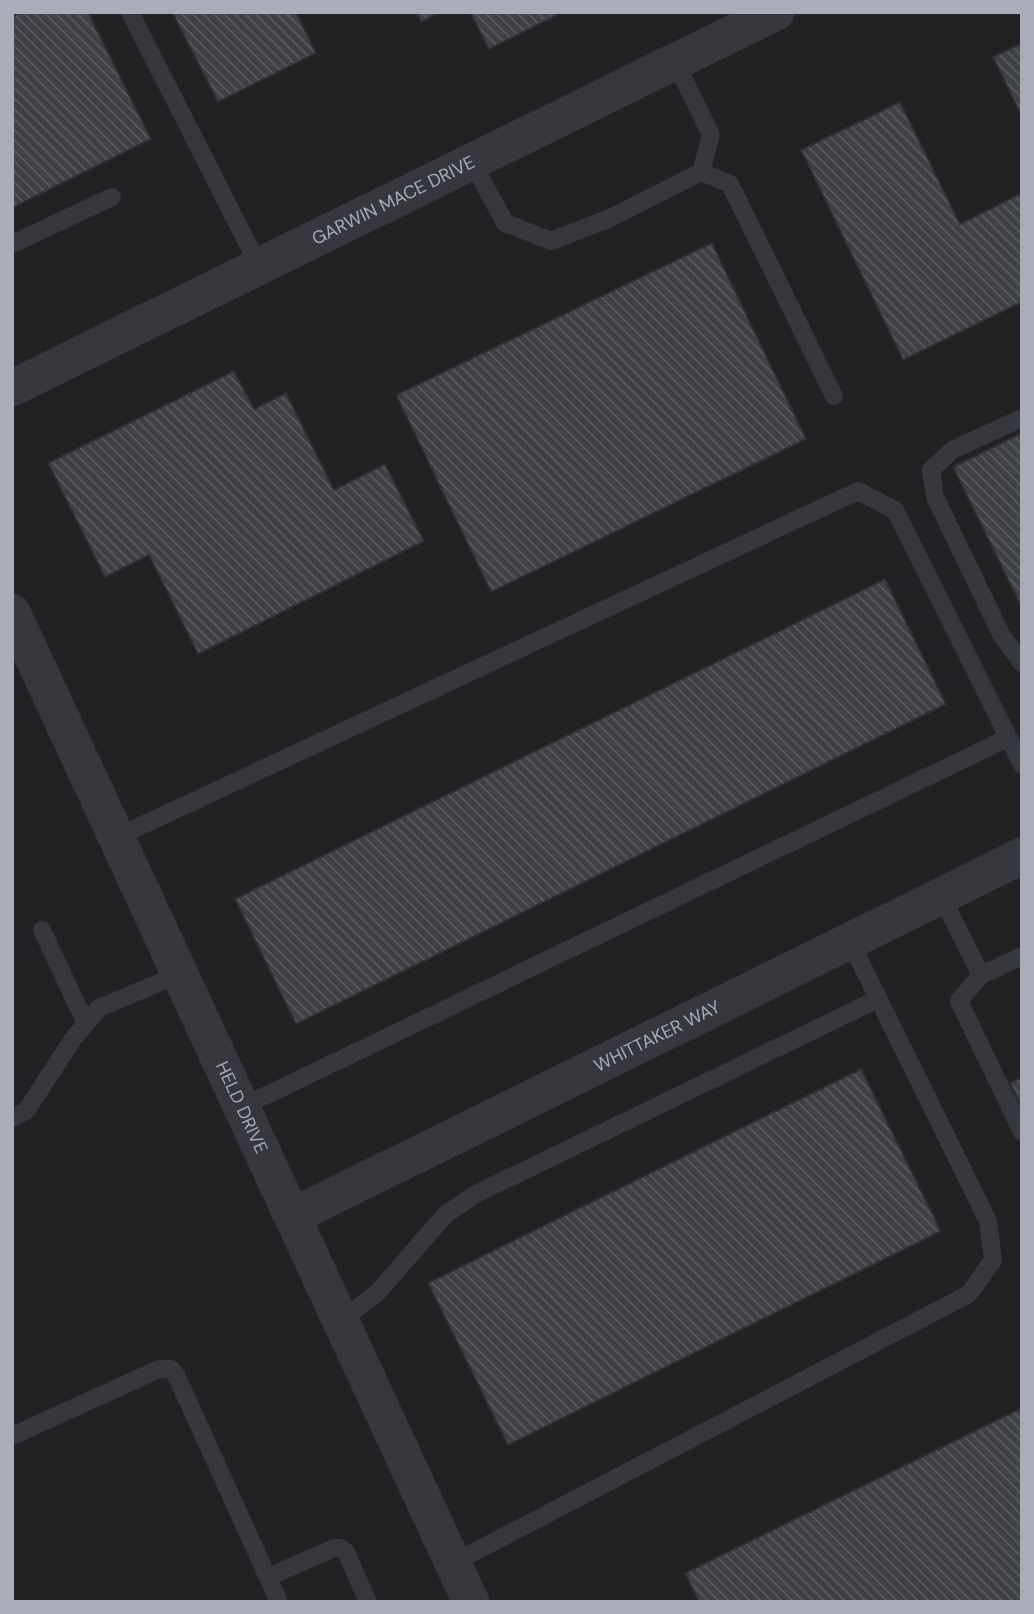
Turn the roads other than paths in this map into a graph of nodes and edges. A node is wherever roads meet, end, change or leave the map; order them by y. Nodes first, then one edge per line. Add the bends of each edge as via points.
1 (130, 12) edge
2 (772, 13) edge
3 (732, 22) edge
4 (675, 61) junction
5 (472, 162) junction
6 (701, 172) junction
7 (112, 197) dead end
8 (12, 244) edge
9 (259, 266) junction
10 (12, 387) edge
11 (834, 396) dead end
12 (1022, 418) edge
13 (12, 612) edge
14 (1022, 663) edge
15 (1008, 738) junction
16 (1022, 765) edge
17 (117, 837) junction
18 (1022, 856) edge
19 (941, 897) junction
20 (42, 930) dead end
21 (850, 941) junction
22 (1022, 956) edge
23 (180, 974) junction
24 (981, 975) junction
25 (878, 999) junction
26 (86, 1024) junction
27 (242, 1107) junction
28 (12, 1118) edge
29 (1022, 1132) edge
30 (292, 1216) junction
31 (341, 1320) junction
32 (12, 1436) edge
33 (453, 1563) junction
34 (268, 1577) junction
35 (279, 1602) edge
36 (368, 1602) edge
37 (471, 1602) edge

1 - 9 lane
2 - 3 street, GARWIN MACE DRIVE
3 - 4 street, GARWIN MACE DRIVE
4 - 5 street, GARWIN MACE DRIVE
4 - 6 lane via 711,135
5 - 6 lane via 505,223 551,241 608,219
5 - 9 street, GARWIN MACE DRIVE
6 - 11 lane via 730,184
7 - 8 lane
9 - 10 street, GARWIN MACE DRIVE
12 - 14 lane via 952,450 931,470 934,497 1002,636
13 - 17 street, HELD DRIVE
15 - 16 lane
15 - 17 lane via 895,510 858,491
15 - 27 lane
17 - 23 street, HELD DRIVE
18 - 19 street, WHITTAKER WAY
19 - 21 street, WHITTAKER WAY
19 - 24 lane
20 - 26 lane
21 - 25 lane
21 - 30 street, WHITTAKER WAY
22 - 24 lane
23 - 26 lane via 99,1008
23 - 27 street, HELD DRIVE
24 - 29 lane via 959,1001
25 - 31 lane via 476,1194 446,1214 377,1293
25 - 33 lane via 988,1221 993,1260 969,1294
26 - 28 lane via 26,1111
27 - 30 street, HELD DRIVE
30 - 31 street, HELD DRIVE
31 - 33 street, HELD DRIVE
32 - 34 lane via 159,1369 171,1369
33 - 37 street, HELD DRIVE
34 - 35 lane
34 - 36 lane via 340,1548

